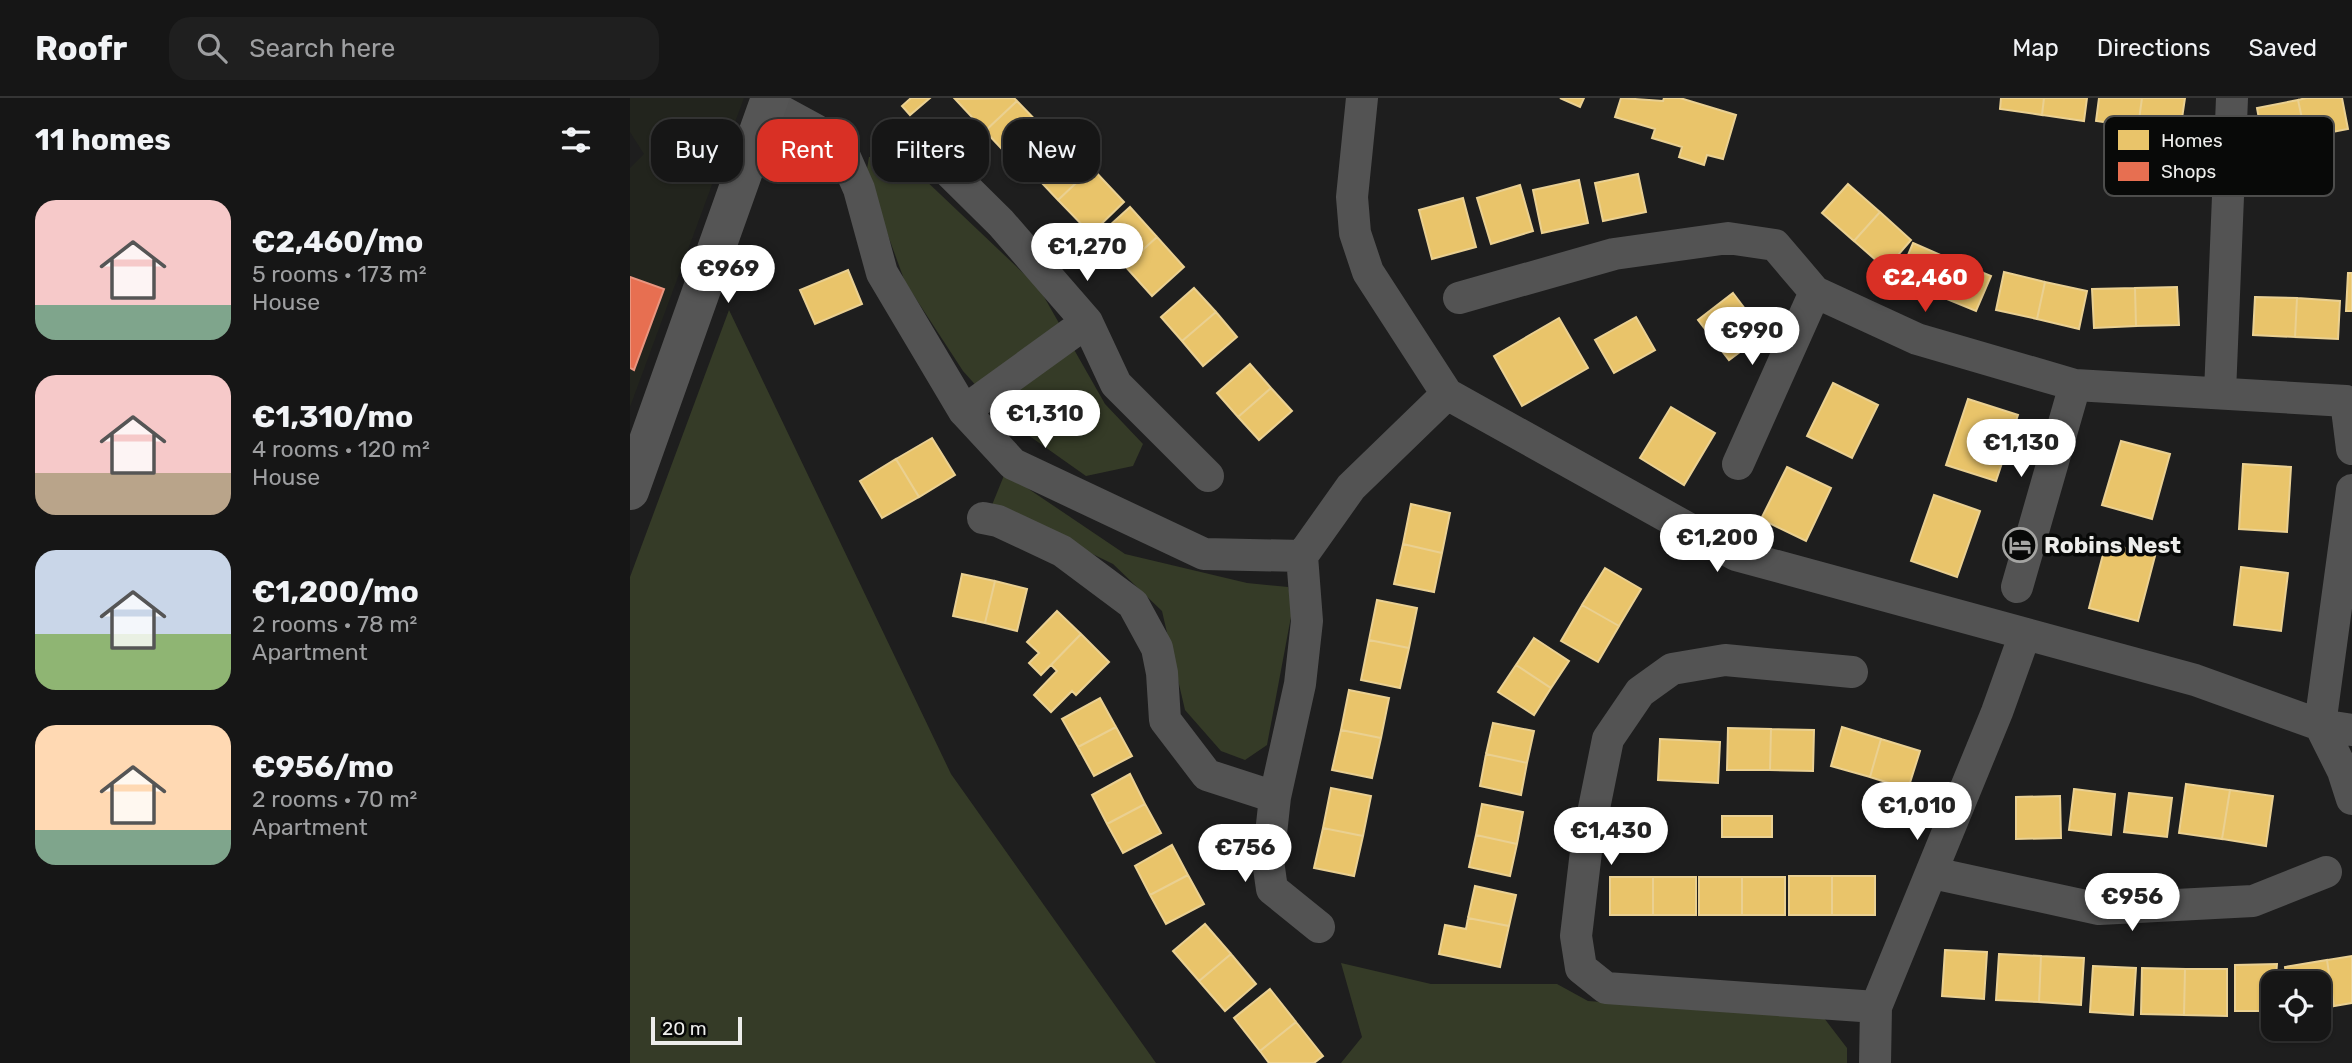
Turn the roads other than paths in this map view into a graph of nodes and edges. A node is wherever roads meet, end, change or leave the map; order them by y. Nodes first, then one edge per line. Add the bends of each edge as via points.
1 (1362, 98) edge
2 (2232, 98) edge
3 (769, 101) edge
4 (2231, 116) edge
5 (960, 182) edge
6 (2228, 196) edge
7 (1815, 292) junction
8 (1459, 298) dead end
9 (1087, 323) junction
10 (2076, 385) junction
11 (2220, 393) junction
12 (1447, 394) junction
13 (2349, 400) edge
14 (964, 411) junction
15 (2352, 449) edge
16 (1738, 464) dead end
17 (1208, 476) dead end
18 (631, 487) edge
19 (2352, 490) edge
20 (983, 518) dead end
21 (1302, 556) junction
22 (2017, 587) dead end
23 (2025, 634) junction
24 (1852, 672) dead end
25 (2320, 725) junction
26 (2352, 730) edge
27 (1275, 797) junction
28 (2352, 799) edge
29 (2326, 872) dead end
30 (1933, 873) junction
31 (1319, 927) dead end
32 (1876, 1007) junction
33 (1875, 1063) edge

1 - 12 street via 1352,197 1355,233 1368,272
2 - 4 street
3 - 14 street via 816,130 844,155 859,189 882,273
3 - 18 main road
5 - 9 street
6 - 11 street
7 - 8 street via 1775,245 1728,238 1614,254
7 - 10 street via 1917,339
7 - 16 street
9 - 14 street
9 - 17 street via 1116,384
10 - 11 street
10 - 22 street
11 - 13 street
12 - 21 street via 1351,487
12 - 23 street via 1736,555
13 - 15 street
14 - 21 street via 1013,464 1204,554
19 - 25 street
20 - 27 street via 1062,551 1133,604 1157,648 1165,720 1207,775
21 - 27 street via 1307,621 1300,684
23 - 25 street via 2195,680
23 - 30 street
24 - 32 street via 1725,660 1672,668 1640,692 1608,739 1587,843 1576,936 1581,968 1606,988
25 - 26 street
25 - 28 street
27 - 31 street via 1268,861 1272,889
29 - 30 street via 2253,901 2099,909
30 - 32 street
32 - 33 street

